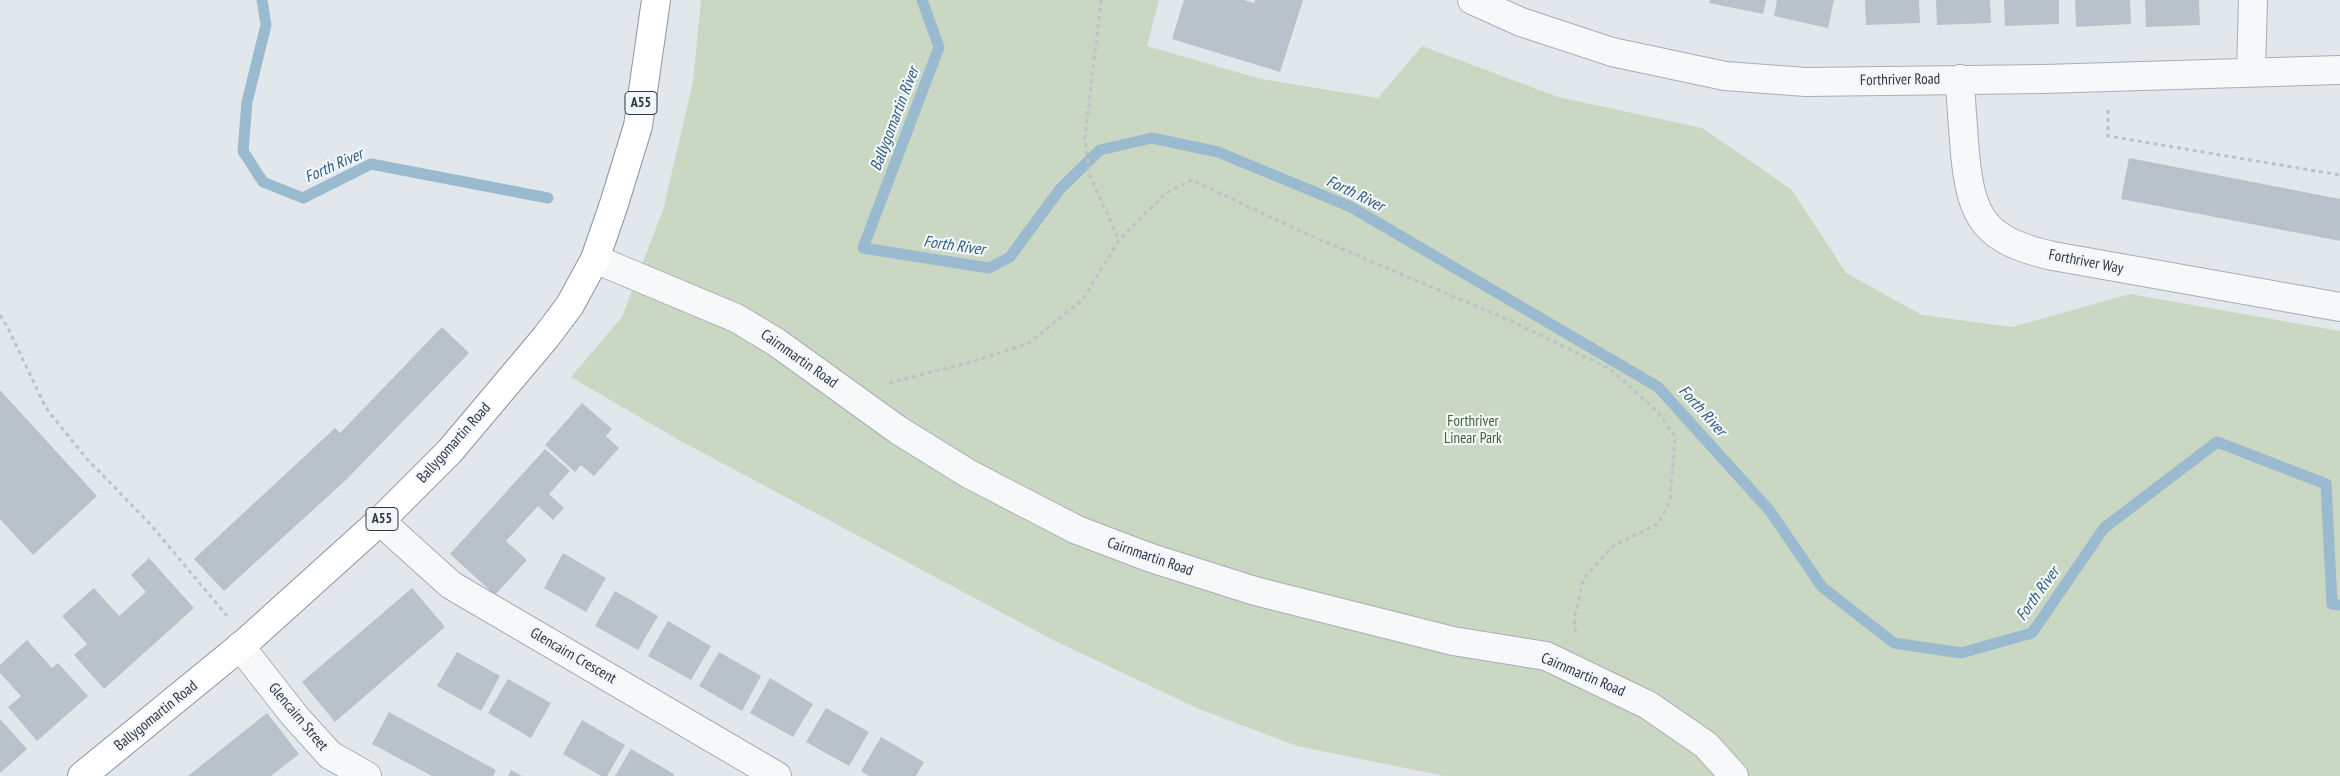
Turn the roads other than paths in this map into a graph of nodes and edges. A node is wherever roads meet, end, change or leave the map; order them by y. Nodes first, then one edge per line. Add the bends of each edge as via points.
1 (656, 0) edge
2 (1472, 0) edge
3 (2253, 0) edge
4 (2340, 70) edge
5 (2251, 72) junction
6 (1960, 79) junction
7 (595, 258) junction
8 (2340, 307) edge
9 (380, 521) junction
10 (244, 644) junction
11 (82, 776) edge
12 (367, 776) edge
13 (777, 776) edge
14 (1734, 776) edge

1 - 7 highway, Ballygomartin Road / A55 via 638,126
2 - 6 street, Forthriver Road via 1522,22 1612,52 1725,76 1806,82
3 - 5 street
4 - 5 street, Forthriver Road
5 - 6 street, Forthriver Road
6 - 8 street, Forthriver Way via 1968,186 1974,205 1987,225 2004,240 2025,250 2053,256
7 - 9 highway, Ballygomartin Road / A55 via 570,305 546,337 450,451
7 - 14 street, Cairnmartin Road via 736,318 776,342 898,430 969,474 1077,530 1255,592 1453,641 1546,656 1648,705 1706,745
9 - 10 highway, Ballygomartin Road / A55
9 - 13 street, Glencairn Crescent via 451,585
10 - 11 highway, Ballygomartin Road / A55
10 - 12 street, Glencairn Street via 294,715 330,755

